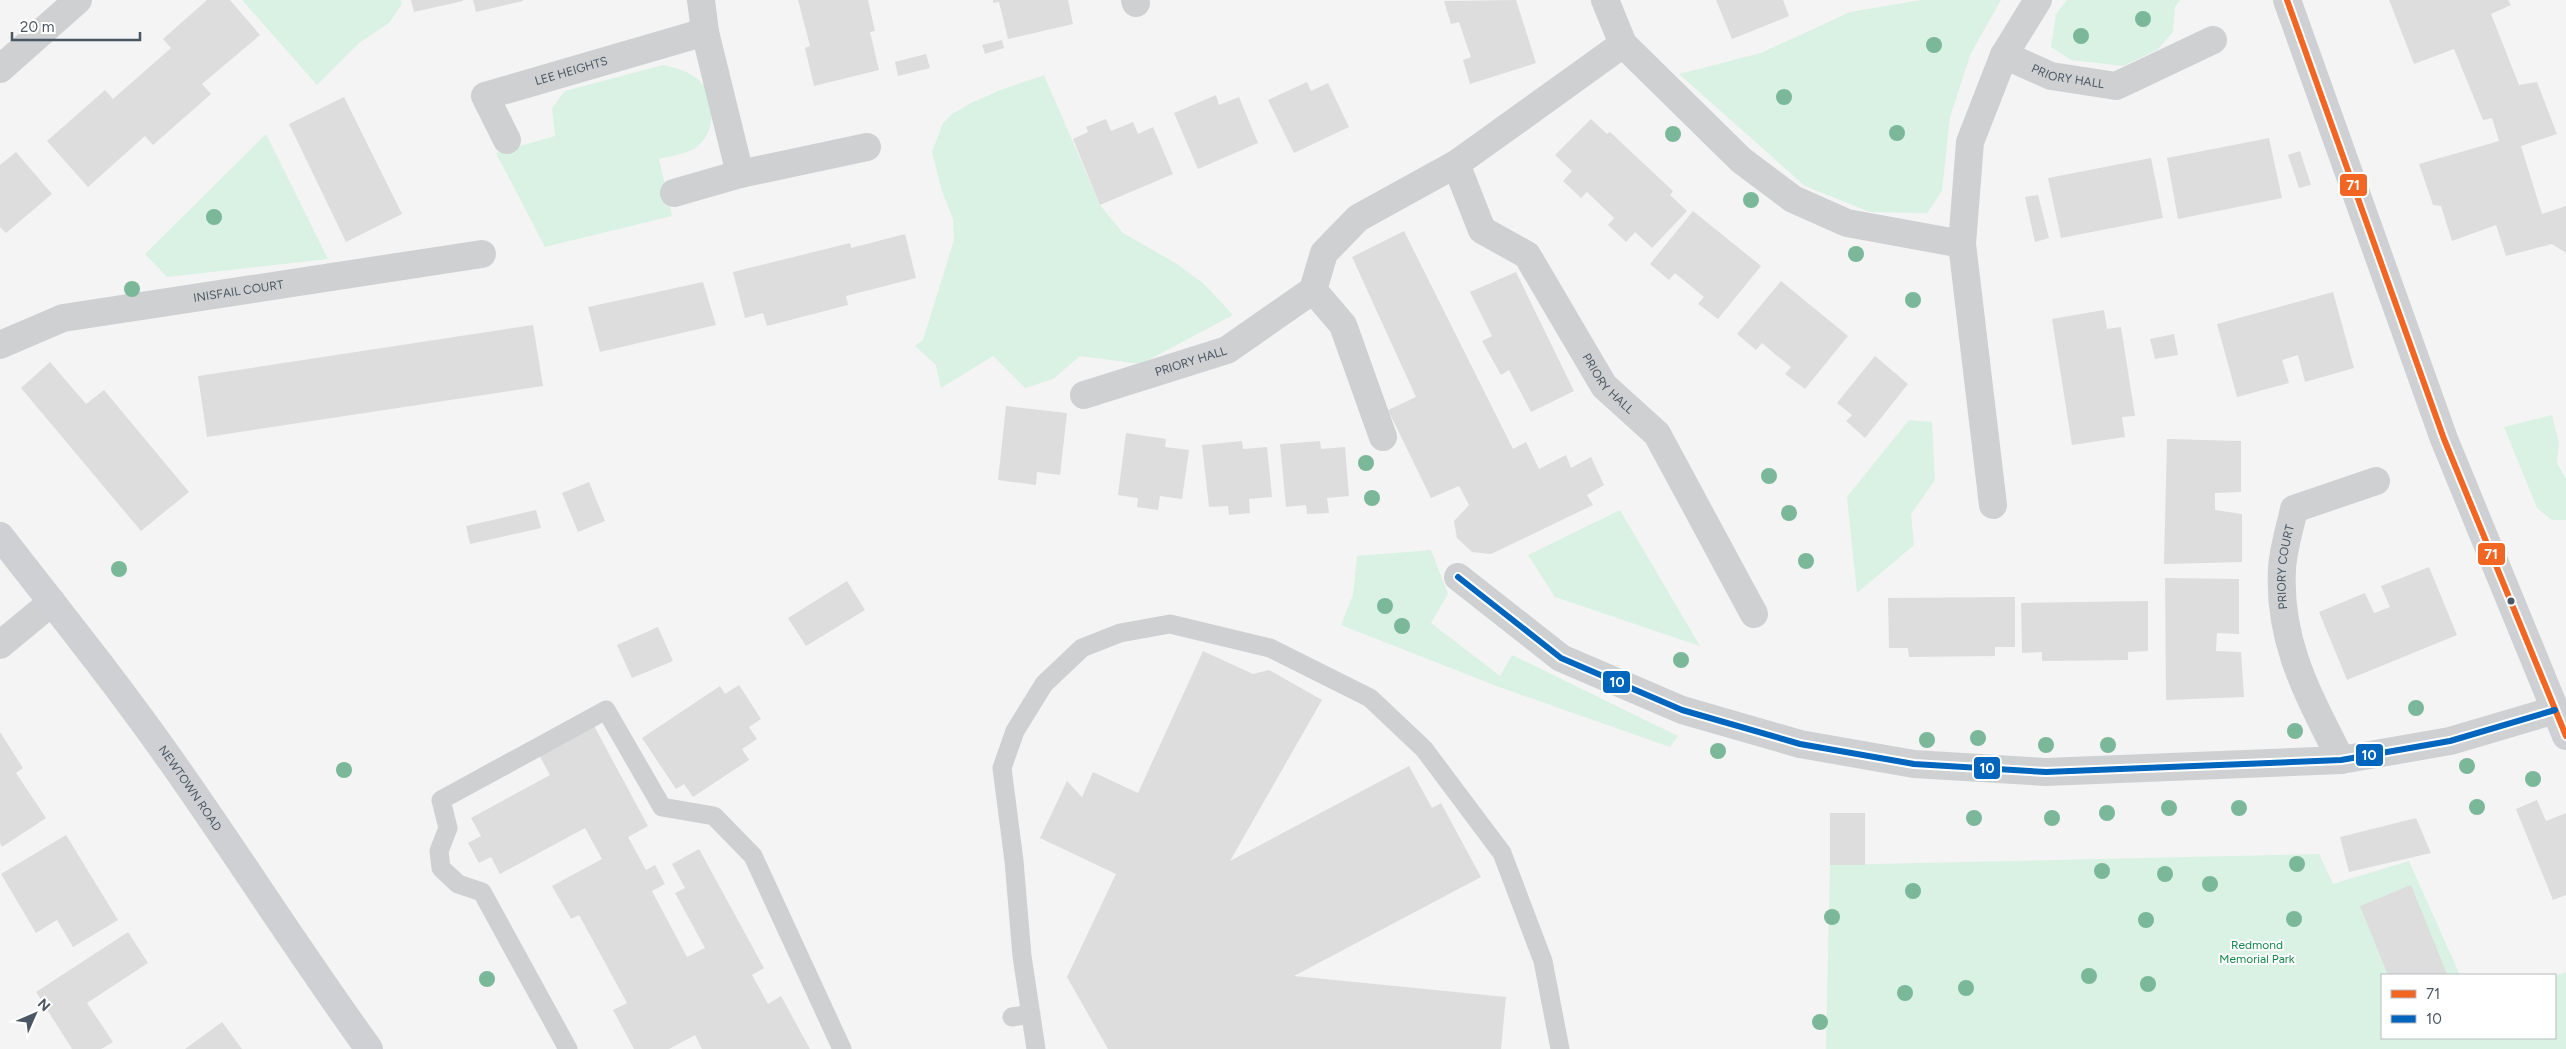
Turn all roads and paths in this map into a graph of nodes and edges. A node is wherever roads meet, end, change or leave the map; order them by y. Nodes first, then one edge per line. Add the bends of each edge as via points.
1 (78, 0) edge
2 (701, 0) edge
3 (1605, 0) edge
4 (2038, 0) edge
5 (2287, 0) edge
6 (705, 32) junction
7 (2212, 40) dead end
8 (1624, 44) junction
9 (2004, 55) junction
10 (0, 69) edge
11 (507, 140) dead end
12 (867, 147) dead end
13 (1456, 164) junction
14 (740, 174) junction
15 (674, 193) dead end
16 (1962, 244) junction
17 (482, 254) dead end
18 (1312, 290) junction
19 (0, 345) edge
20 (1084, 395) dead end
21 (1384, 437) dead end
22 (2376, 481) dead end
23 (1993, 505) dead end
24 (0, 536) edge
25 (1458, 578) dead end
26 (52, 602) junction
27 (1754, 614) dead end
28 (0, 645) edge
29 (2555, 710) junction
30 (2566, 736) edge
31 (2341, 760) junction
32 (1031, 1014) junction
33 (1012, 1017) dead end
34 (370, 1049) edge
35 (568, 1049) edge
36 (842, 1049) edge
37 (1036, 1049) edge
38 (1560, 1049) edge

1 - 10 street
2 - 6 street
3 - 8 street
4 - 9 street
5 - 29 street via 2444,439
6 - 11 street, LEE HEIGHTS via 485,96
6 - 14 street
7 - 9 street, PRIORY HALL via 2116,86 2050,76
8 - 13 street
8 - 16 street via 1741,160 1792,199 1847,224
9 - 16 street via 1970,142
12 - 14 street
13 - 18 street via 1358,218 1324,253
13 - 27 street, PRIORY HALL via 1482,230 1527,255 1604,386 1657,434
14 - 15 street
16 - 23 street
17 - 19 street, INISFAIL COURT via 63,318
18 - 20 street, PRIORY HALL via 1227,350
18 - 21 street via 1343,325
22 - 31 street, PRIORY COURT via 2294,509 2282,568 2284,621 2298,674
24 - 26 street, NEWTOWN ROAD
25 - 31 street via 1561,658 1682,710 1800,744 1914,764 2046,772
26 - 28 street
26 - 34 street, NEWTOWN ROAD via 173,763 316,976
29 - 30 street
29 - 31 street via 2450,741
32 - 33 lane
32 - 37 lane
32 - 38 lane via 1002,768 1015,731 1044,684 1082,648 1120,634 1170,624 1270,648 1370,698 1424,749 1502,853 1544,961
35 - 36 lane via 482,892 458,884 441,868 439,851 448,828 440,800 606,710 662,807 714,816 753,856

